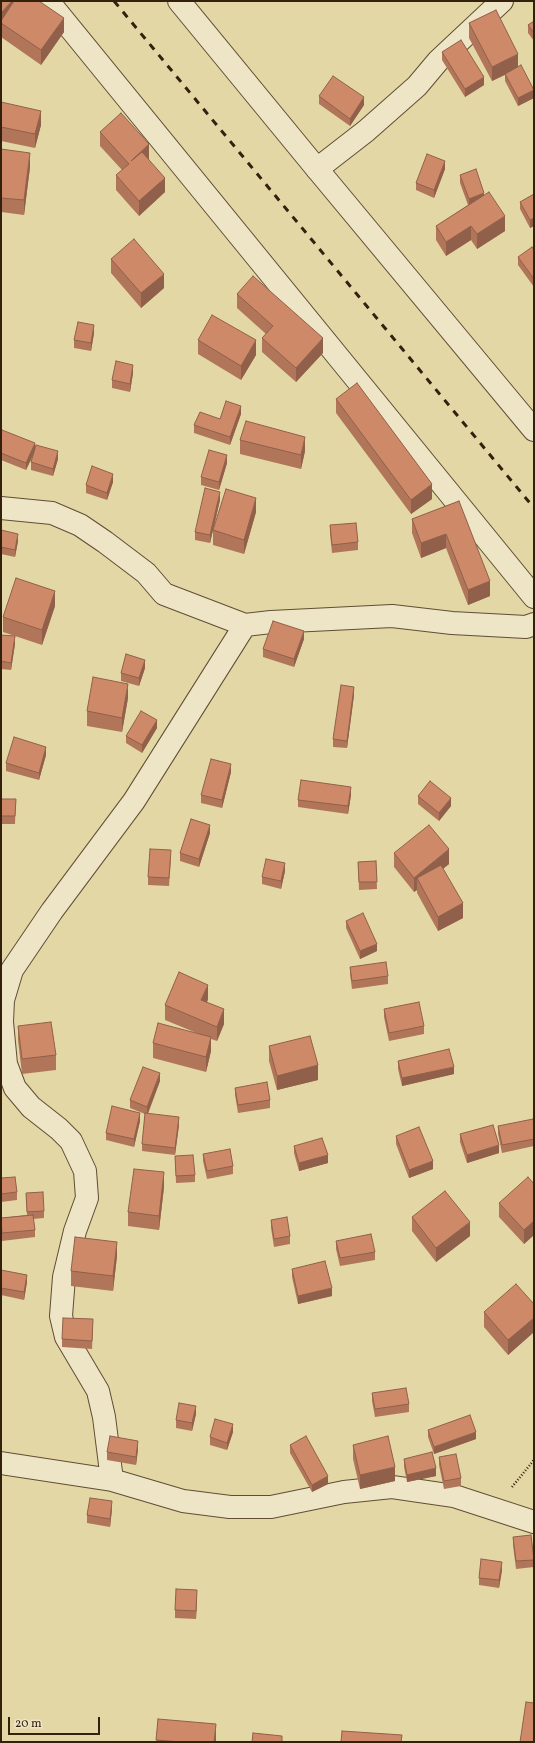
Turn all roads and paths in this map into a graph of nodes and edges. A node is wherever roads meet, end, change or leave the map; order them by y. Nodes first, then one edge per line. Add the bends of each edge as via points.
1 (48, 1) edge
2 (180, 1) edge
3 (502, 1) edge
4 (317, 169) junction
5 (534, 430) edge
6 (1, 508) edge
7 (534, 597) edge
8 (534, 624) edge
9 (246, 625) junction
10 (1, 1463) edge
11 (112, 1480) junction
12 (534, 1522) edge

1 - 7 street
2 - 4 street
3 - 4 street via 438,61 416,86 366,131
4 - 5 street
6 - 9 street via 52,513 80,525 146,573 164,594
8 - 9 street via 526,627 452,623 392,616
9 - 11 street via 134,802 52,911 12,970 3,1000 2,1022 6,1064 15,1088 30,1107 71,1141 85,1171 86,1198 64,1277 61,1316 66,1337 98,1391
10 - 11 street
11 - 12 street via 183,1501 230,1507 271,1507 344,1492 392,1487 454,1496

